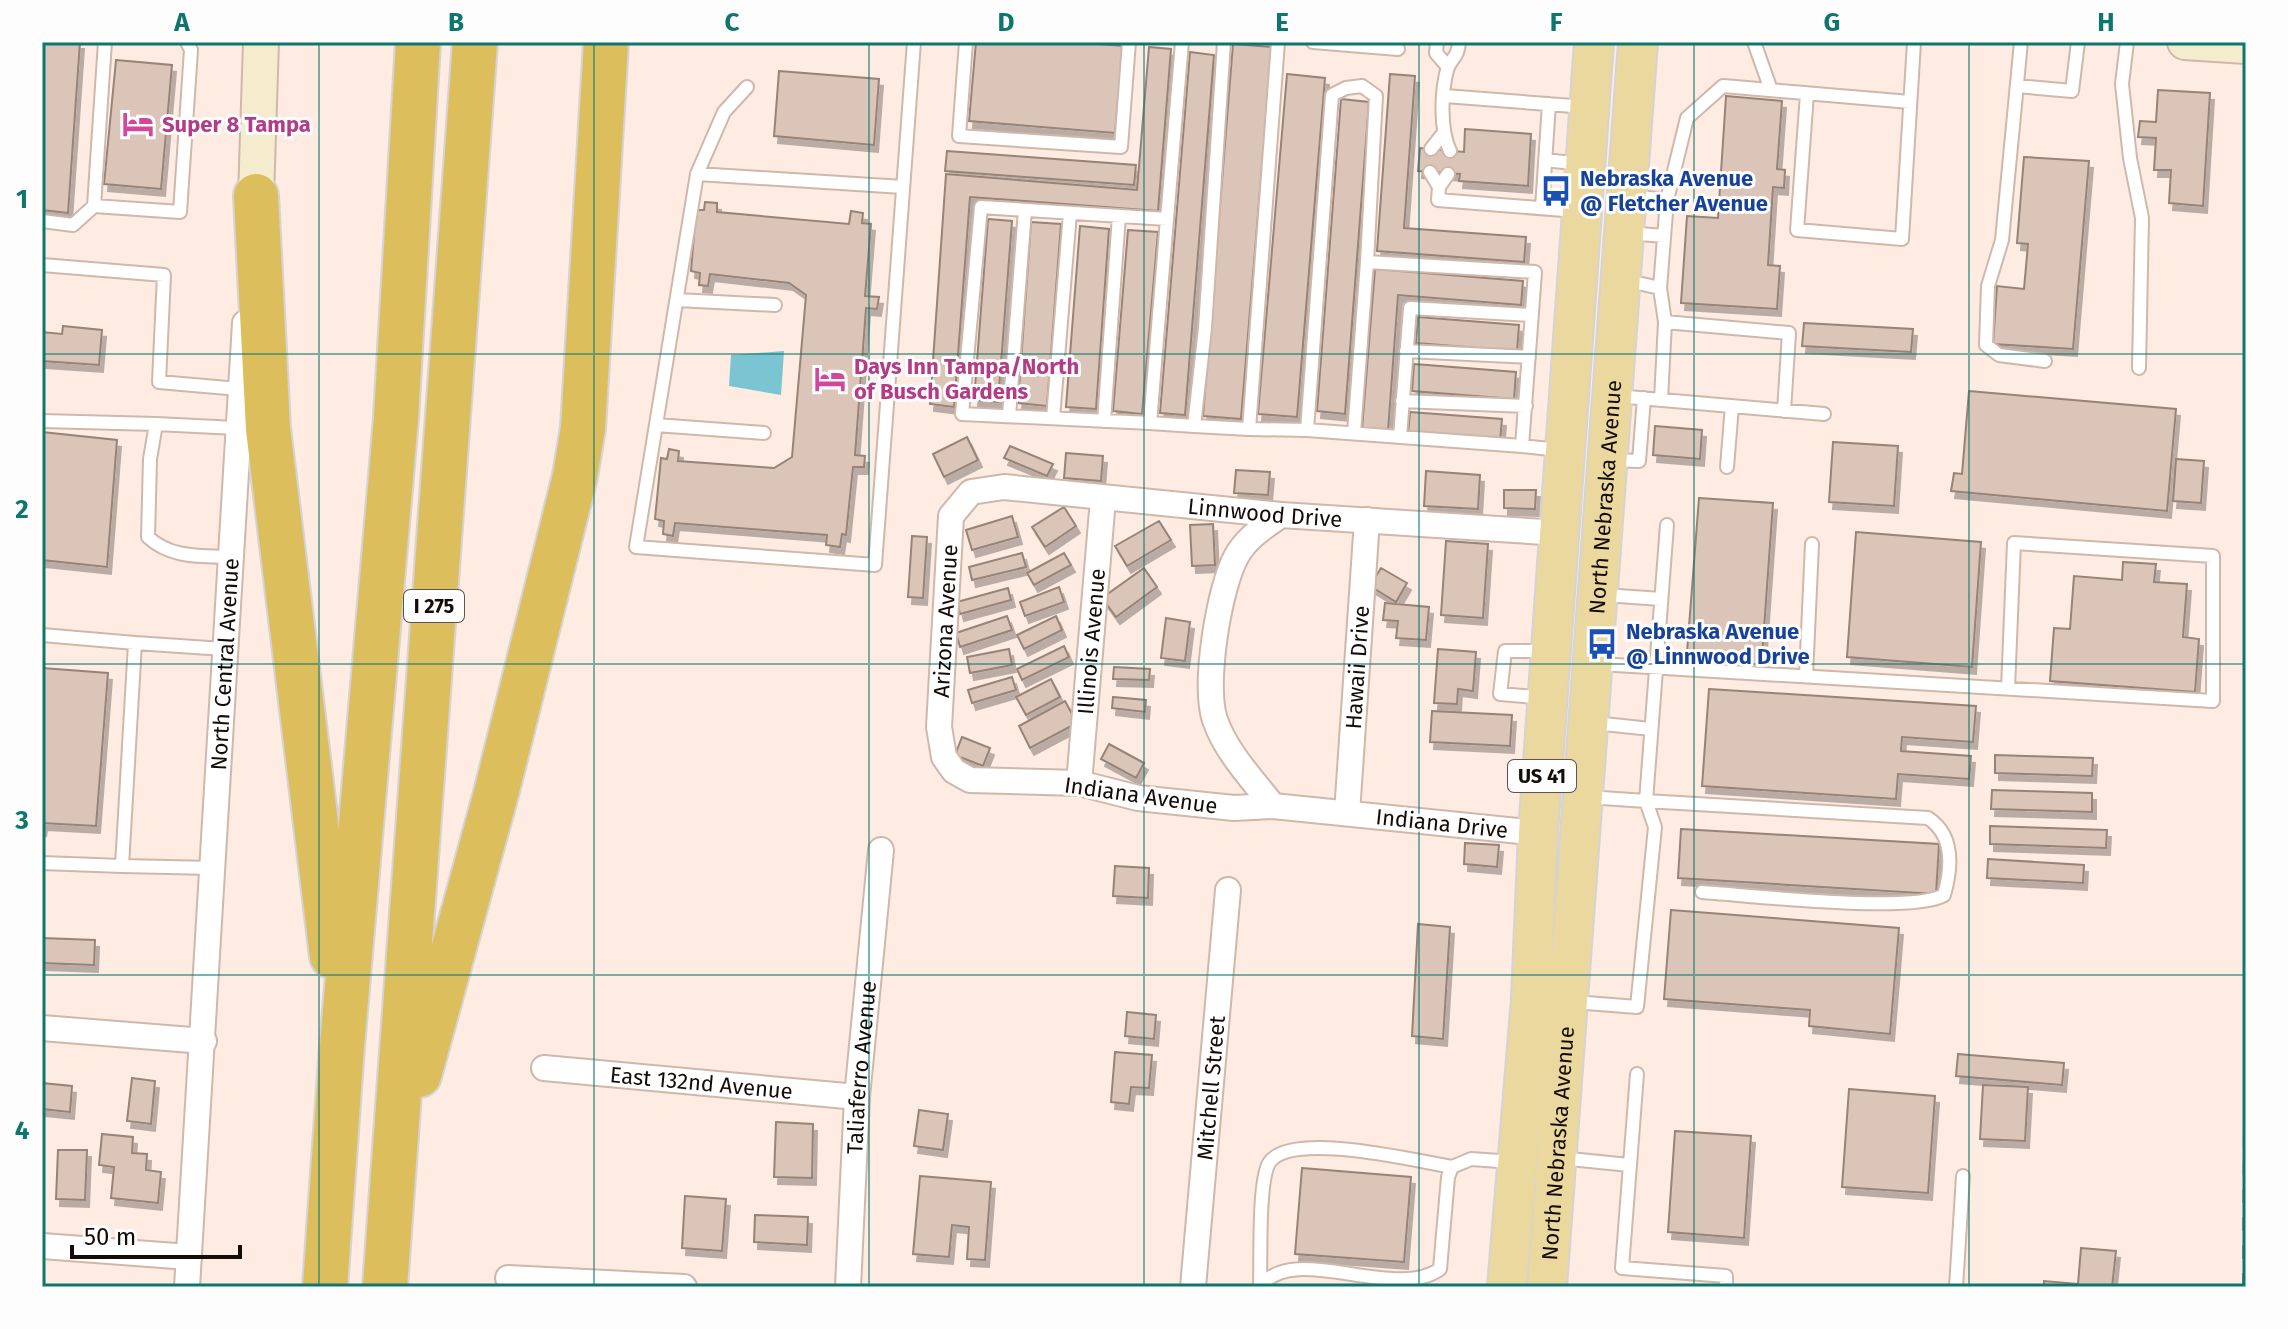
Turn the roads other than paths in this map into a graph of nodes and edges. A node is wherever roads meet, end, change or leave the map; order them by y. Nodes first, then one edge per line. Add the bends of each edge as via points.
1 (105, 42) edge
2 (187, 42) edge
3 (418, 42) edge
4 (475, 42) edge
5 (625, 42) edge
6 (914, 42) edge
7 (966, 42) edge
8 (1129, 42) edge
9 (1182, 42) edge
10 (1224, 42) edge
11 (1278, 42) edge
12 (1313, 42) edge
13 (1437, 42) edge
14 (1459, 42) edge
15 (1594, 42) edge
16 (1638, 42) edge
17 (1754, 42) edge
18 (1914, 42) edge
19 (2021, 42) edge
20 (2078, 42) edge
21 (2127, 42) edge
22 (2185, 42) edge
23 (261, 43) edge
24 (2246, 46) edge
25 (1398, 49) dead end
26 (606, 62) edge
27 (1448, 67) junction
28 (2017, 86) junction
29 (747, 87) dead end
30 (1771, 90) junction
31 (1807, 94) junction
32 (1445, 96) junction
33 (1910, 102) junction
34 (1549, 104) junction
35 (1589, 107) junction
36 (1442, 135) junction
37 (1431, 149) dead end
38 (1450, 151) dead end
39 (1545, 160) junction
40 (1585, 164) junction
41 (1430, 172) dead end
42 (697, 174) junction
43 (1448, 174) dead end
44 (903, 187) junction
45 (1439, 187) junction
46 (256, 196) junction
47 (1627, 196) junction
48 (1667, 200) junction
49 (94, 206) junction
50 (1542, 208) junction
51 (1025, 210) junction
52 (1582, 211) junction
53 (1070, 213) junction
54 (1119, 216) junction
55 (1167, 219) junction
56 (42, 221) edge
57 (1624, 233) junction
58 (1664, 236) junction
59 (1367, 262) junction
60 (42, 265) edge
61 (1620, 279) junction
62 (1660, 288) junction
63 (677, 300) junction
64 (775, 305) dead end
65 (1532, 315) junction
66 (1665, 322) junction
67 (1406, 351) junction
68 (1529, 357) junction
69 (2045, 361) dead end
70 (2139, 368) dead end
71 (239, 389) junction
72 (1628, 397) junction
73 (1661, 400) junction
74 (1402, 401) junction
75 (1526, 406) junction
76 (1732, 406) junction
77 (1784, 411) junction
78 (1824, 414) dead end
79 (1009, 416) junction
80 (1053, 418) junction
81 (42, 421) edge
82 (1104, 421) junction
83 (1150, 423) junction
84 (156, 424) junction
85 (656, 425) junction
86 (1194, 426) junction
87 (236, 428) junction
88 (1249, 429) junction
89 (1307, 430) junction
90 (764, 433) dead end
91 (1354, 433) junction
92 (1400, 437) junction
93 (1540, 448) junction
94 (1727, 467) dead end
95 (971, 492) joint
96 (1103, 499) junction
97 (1281, 515) junction
98 (1367, 520) junction
99 (1667, 525) dead end
100 (1560, 533) junction
101 (1812, 544) dead end
102 (230, 557) junction
103 (1596, 594) junction
104 (1661, 599) junction
105 (42, 635) edge
106 (135, 643) junction
107 (224, 649) junction
108 (1551, 655) junction
109 (1591, 663) junction
110 (1655, 667) junction
111 (1806, 676) junction
112 (2008, 688) junction
113 (1587, 723) junction
114 (1651, 729) junction
115 (944, 757) joint
116 (1079, 783) junction
117 (1582, 796) junction
118 (1646, 801) junction
119 (1273, 806) junction
120 (1347, 813) junction
121 (1538, 833) junction
122 (881, 850) dead end
123 (42, 863) edge
124 (122, 866) junction
125 (213, 868) junction
126 (1228, 890) dead end
127 (1702, 892) dead end
128 (1531, 999) junction
129 (1571, 1002) junction
130 (42, 1028) edge
131 (204, 1041) junction
132 (342, 1046) junction
133 (544, 1068) dead end
134 (1637, 1074) dead end
135 (857, 1097) junction
136 (1558, 1157) junction
137 (1517, 1162) junction
138 (1629, 1165) junction
139 (1452, 1167) junction
140 (393, 1170) junction
141 (1963, 1176) dead end
142 (42, 1246) edge
143 (189, 1257) junction
144 (508, 1278) dead end
145 (1260, 1286) edge
146 (187, 1287) edge
147 (325, 1287) edge
148 (385, 1287) edge
149 (684, 1287) edge
150 (848, 1287) edge
151 (1193, 1287) edge
152 (1507, 1287) edge
153 (1547, 1287) edge
154 (1726, 1287) edge
155 (1956, 1287) edge

1 - 49 lane
2 - 49 lane via 191,50 180,212
3 - 132 highway, I 275 via 396,418
4 - 140 highway, I 275
5 - 26 highway
6 - 44 lane
7 - 8 lane via 959,136 1121,147
9 - 55 lane
10 - 86 lane
11 - 88 lane
12 - 25 lane
13 - 27 lane via 1436,53
14 - 27 lane via 1459,55
15 - 35 main road, North Nebraska Avenue / US 41
16 - 47 main road, North Nebraska Avenue / US 41
17 - 30 lane
18 - 33 lane
19 - 28 lane
20 - 28 lane via 2072,91
21 - 70 lane via 2122,84 2142,218
22 - 24 main road
23 - 46 main road, North Central Avenue
26 - 140 highway via 583,428 575,476 497,790
27 - 32 lane
28 - 69 lane via 2002,240 1988,286 1986,345 1999,355
29 - 42 lane via 724,112
30 - 31 lane
30 - 48 lane via 1723,86 1687,118
31 - 33 lane
31 - 33 lane via 1797,230 1902,239
32 - 34 lane
32 - 36 lane
34 - 35 lane
34 - 39 lane
35 - 40 main road, North Nebraska Avenue / US 41
36 - 37 lane
36 - 38 lane
39 - 40 lane
39 - 50 lane
40 - 52 main road, North Nebraska Avenue / US 41
41 - 45 lane
42 - 44 lane
42 - 63 lane
43 - 45 lane
44 - 85 lane via 875,565 636,547
45 - 50 lane via 1438,200
46 - 71 street, North Central Avenue
46 - 132 highway via 268,429
47 - 48 lane
47 - 57 main road, North Nebraska Avenue / US 41
48 - 58 lane
49 - 56 lane via 73,225
50 - 52 lane
51 - 53 lane
51 - 79 lane
51 - 79 lane via 981,207 962,414
52 - 93 main road, North Nebraska Avenue / US 41
53 - 54 lane
53 - 80 lane
54 - 55 lane
54 - 82 lane
55 - 83 lane
57 - 58 lane
57 - 61 main road, North Nebraska Avenue / US 41
58 - 62 lane
59 - 65 lane via 1535,272
59 - 89 lane via 1376,96 1362,86 1332,95
59 - 91 lane
60 - 71 lane via 164,275 159,382
61 - 62 lane
61 - 72 main road, North Nebraska Avenue / US 41
62 - 66 lane
63 - 64 lane
63 - 85 lane
65 - 67 lane via 1410,308
65 - 68 lane
66 - 73 lane
66 - 77 lane via 1789,333
67 - 68 lane
67 - 74 lane
68 - 75 lane
71 - 87 street, North Central Avenue
72 - 73 lane
72 - 103 main road, North Nebraska Avenue / US 41 via 1607,460
73 - 76 lane
74 - 75 lane
74 - 92 lane
75 - 93 lane
76 - 77 lane
76 - 94 lane
77 - 78 lane
79 - 80 lane
80 - 82 lane
81 - 84 lane
82 - 83 lane
83 - 86 lane
84 - 87 lane
84 - 102 lane via 148,537 160,548 186,556
85 - 90 lane
86 - 88 lane
87 - 102 street, North Central Avenue
88 - 89 lane
89 - 91 lane
91 - 92 lane
92 - 93 lane
93 - 100 main road, North Nebraska Avenue / US 41
95 - 96 street, Linnwood Drive via 1004,487
95 - 115 street, Arizona Avenue via 951,516 939,727
96 - 97 street, Linnwood Drive
96 - 116 street, Illinois Avenue
97 - 98 street, Linnwood Drive
97 - 119 street via 1256,532 1235,557 1211,649 1214,718
98 - 100 street, Linnwood Drive
98 - 120 street, Hawaii Drive
99 - 104 lane
100 - 108 main road, North Nebraska Avenue / US 41
101 - 111 lane
102 - 107 street, North Central Avenue
103 - 104 lane
103 - 109 main road, North Nebraska Avenue / US 41
104 - 110 lane
105 - 106 lane
106 - 107 lane
106 - 124 lane
107 - 125 street, North Central Avenue
108 - 109 street
108 - 121 main road, North Nebraska Avenue / US 41
109 - 110 lane
109 - 113 main road, North Nebraska Avenue / US 41
110 - 111 lane
110 - 114 lane
111 - 112 lane
112 - 112 lane via 2213,701 2213,556 2014,543
113 - 114 lane
113 - 117 main road, North Nebraska Avenue / US 41
114 - 118 lane
115 - 116 street, Indiana Avenue via 970,780
116 - 119 street, Indiana Avenue via 1138,798 1234,808
117 - 118 lane
117 - 129 main road, North Nebraska Avenue / US 41
118 - 127 lane via 1928,818 1943,828 1949,845 1949,879 1944,895 1932,902
118 - 129 lane via 1655,827 1637,1007
119 - 120 street, Indiana Avenue
120 - 121 street, Indiana Drive
121 - 128 main road, North Nebraska Avenue / US 41
122 - 135 street, Taliaferro Avenue
123 - 124 lane
124 - 125 lane
125 - 131 street, North Central Avenue
126 - 151 street, Mitchell Street
128 - 129 street
128 - 137 main road, North Nebraska Avenue / US 41
129 - 136 main road, North Nebraska Avenue / US 41
130 - 131 street
131 - 143 street, North Central Avenue
132 - 147 highway, I 275
133 - 135 street, East 132nd Avenue
134 - 138 lane
135 - 150 street, Taliaferro Avenue
136 - 138 lane
136 - 153 main road, North Nebraska Avenue / US 41
137 - 139 lane via 1471,1159
137 - 152 main road, North Nebraska Avenue / US 41
138 - 154 lane via 1622,1268 1726,1276
139 - 145 lane via 1444,1252 1440,1269 1427,1278 1298,1269 1275,1273
139 - 145 lane via 1315,1147 1290,1148 1277,1156 1265,1174
140 - 148 highway, I 275
141 - 155 lane
142 - 143 street
143 - 146 street, North Central Avenue
144 - 149 street

